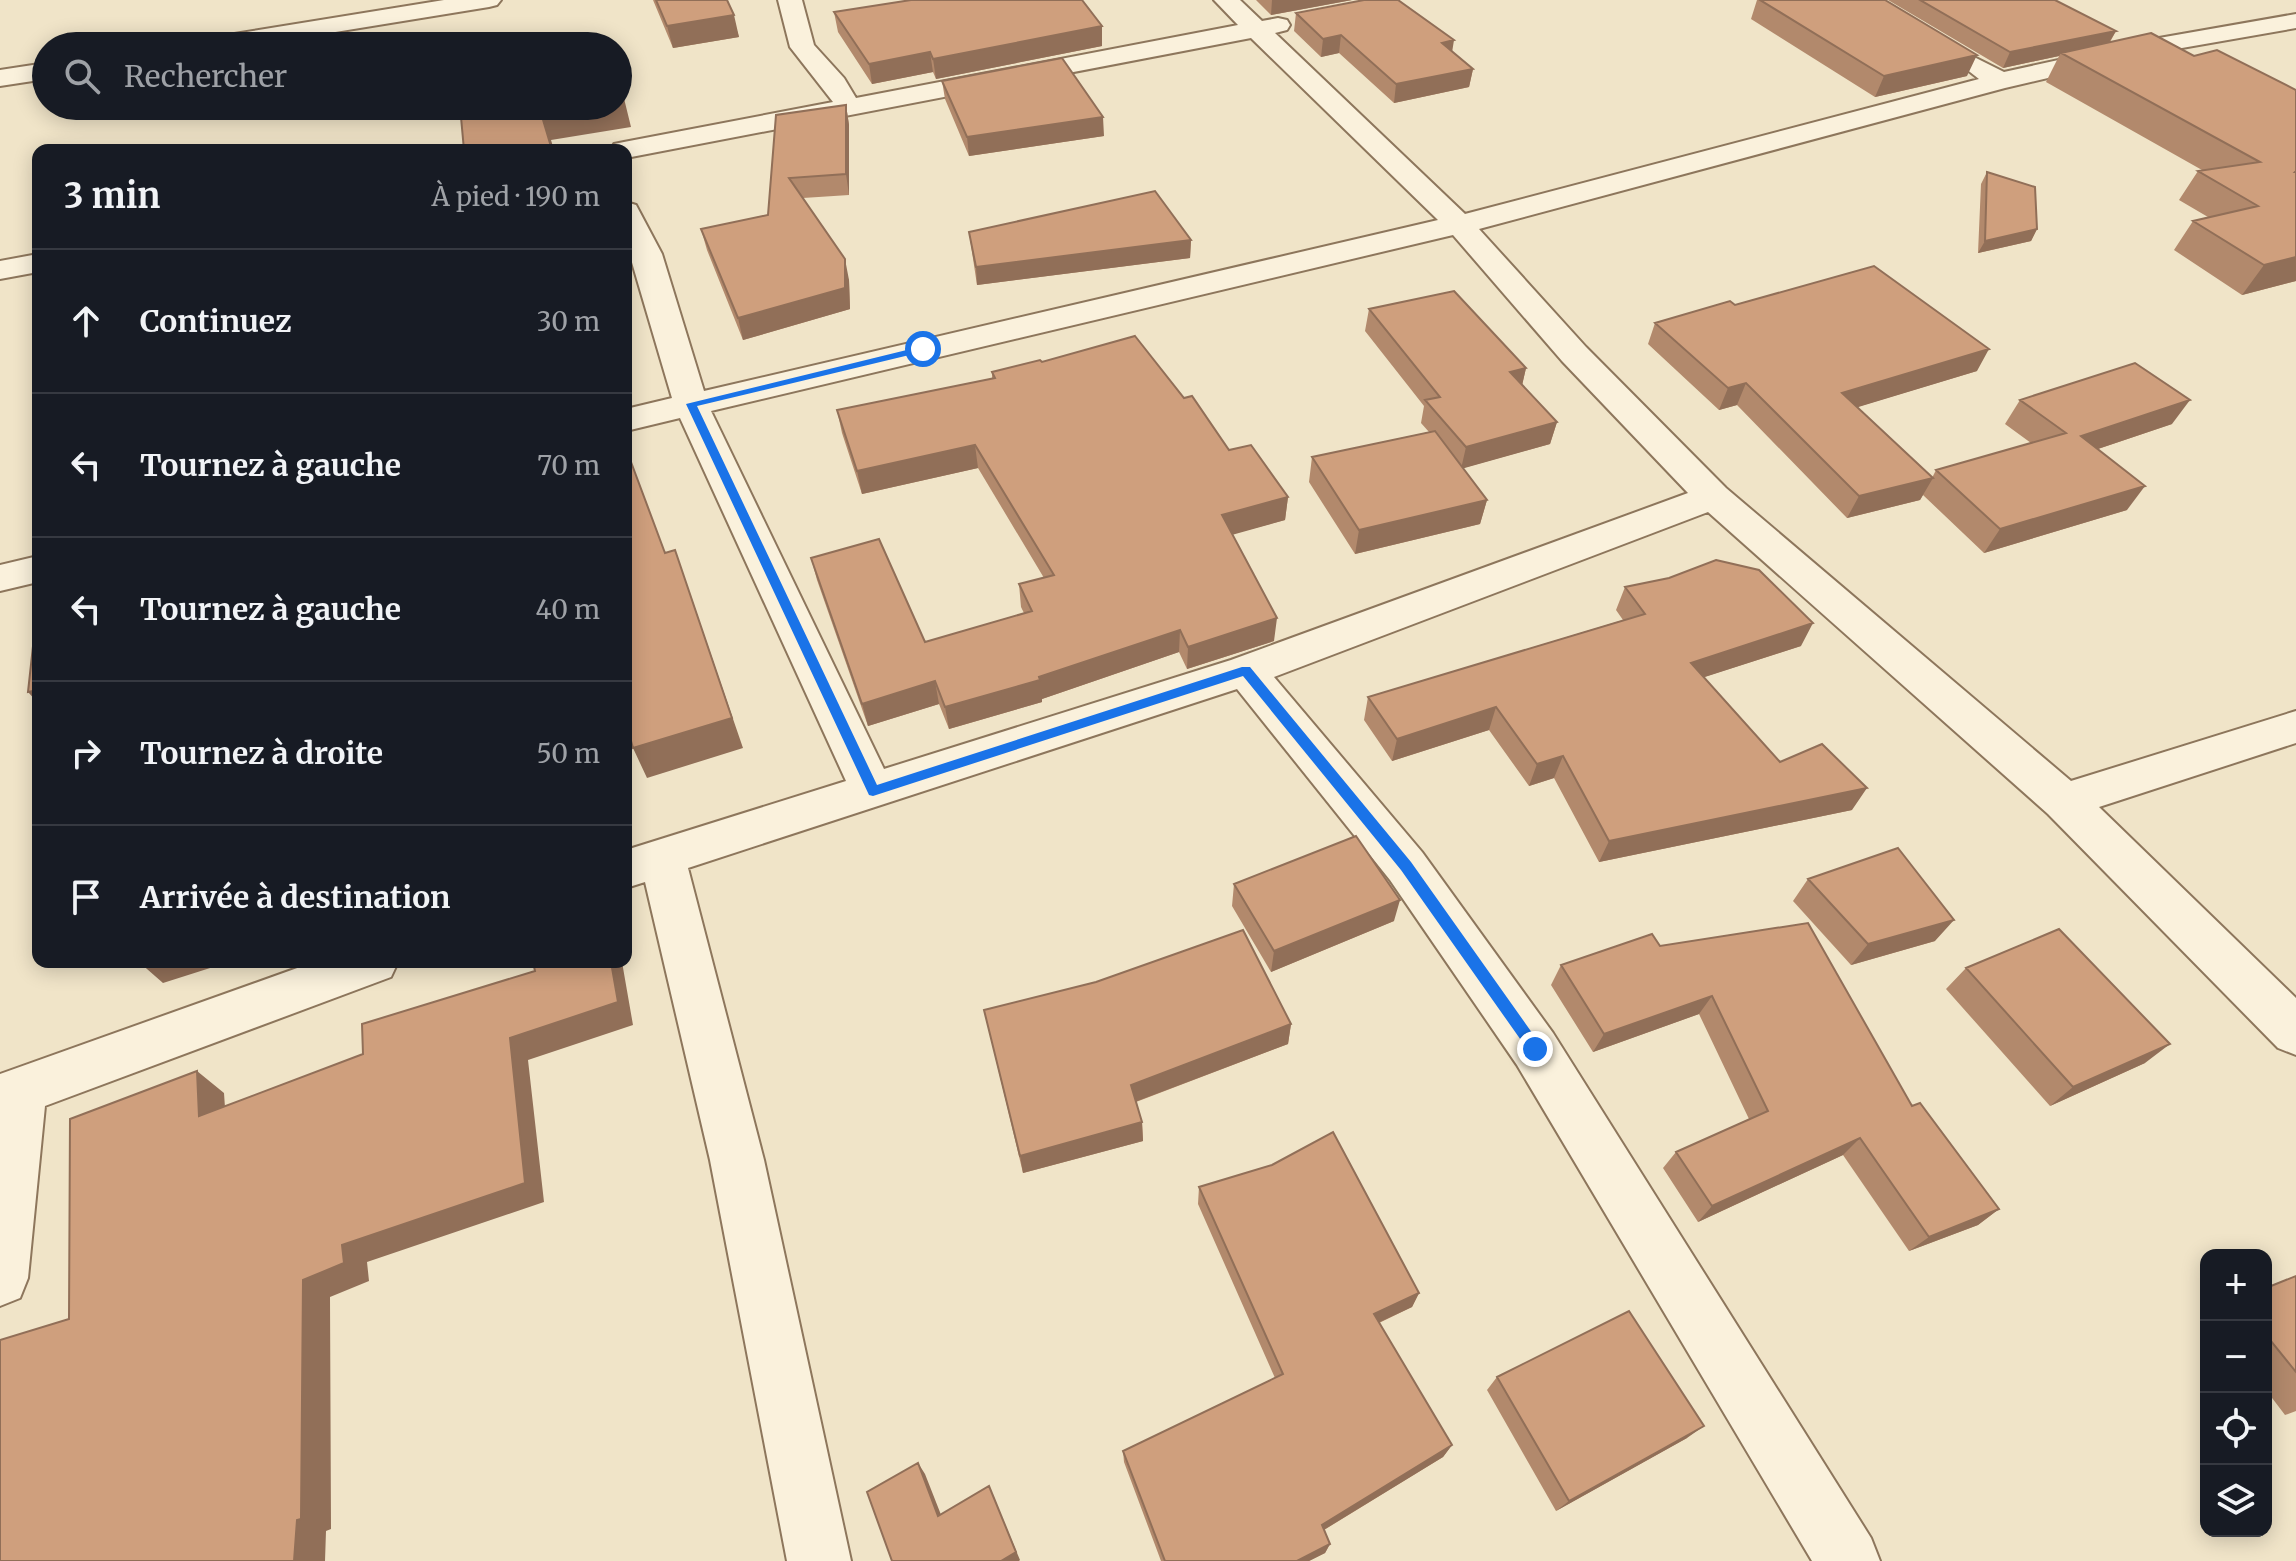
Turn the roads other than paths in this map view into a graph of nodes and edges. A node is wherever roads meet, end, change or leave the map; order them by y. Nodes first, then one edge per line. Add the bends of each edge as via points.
1 (359, 0) edge
2 (489, 0) edge
3 (790, 0) edge
4 (1226, 0) edge
5 (388, 17) junction
6 (1300, 20) edge
7 (2296, 21) edge
8 (1256, 29) junction
9 (292, 32) edge
10 (2159, 45) junction
11 (1960, 56) edge
12 (2200, 65) edge
13 (32, 73) edge
14 (0, 78) edge
15 (2000, 81) junction
16 (848, 106) junction
17 (632, 148) edge
18 (632, 223) edge
19 (1459, 224) junction
20 (32, 264) edge
21 (0, 270) edge
22 (691, 404) junction
23 (632, 419) edge
24 (1713, 497) junction
25 (32, 570) edge
26 (0, 578) edge
27 (1246, 671) junction
28 (2296, 727) edge
29 (873, 791) junction
30 (2064, 801) junction
31 (644, 862) edge
32 (358, 968) edge
33 (2296, 1032) edge
34 (10, 1095) edge
35 (0, 1278) edge
36 (819, 1561) edge
37 (1848, 1561) edge

1 - 5 street
2 - 5 street
3 - 16 street via 802,47
4 - 8 street
5 - 9 street
6 - 8 street
7 - 10 street
8 - 16 street
8 - 19 street
10 - 12 street
10 - 15 street
11 - 15 street
13 - 14 street
15 - 19 street
16 - 17 street
18 - 22 street via 647,254
19 - 22 street
19 - 24 street via 1574,354
20 - 21 street
22 - 23 street
22 - 29 street
24 - 27 street
24 - 30 street
25 - 26 street
27 - 29 street
27 - 37 street via 1406,866 1535,1049
28 - 30 street
29 - 31 street
30 - 33 street
31 - 36 street via 737,1160
32 - 34 street
34 - 35 street

